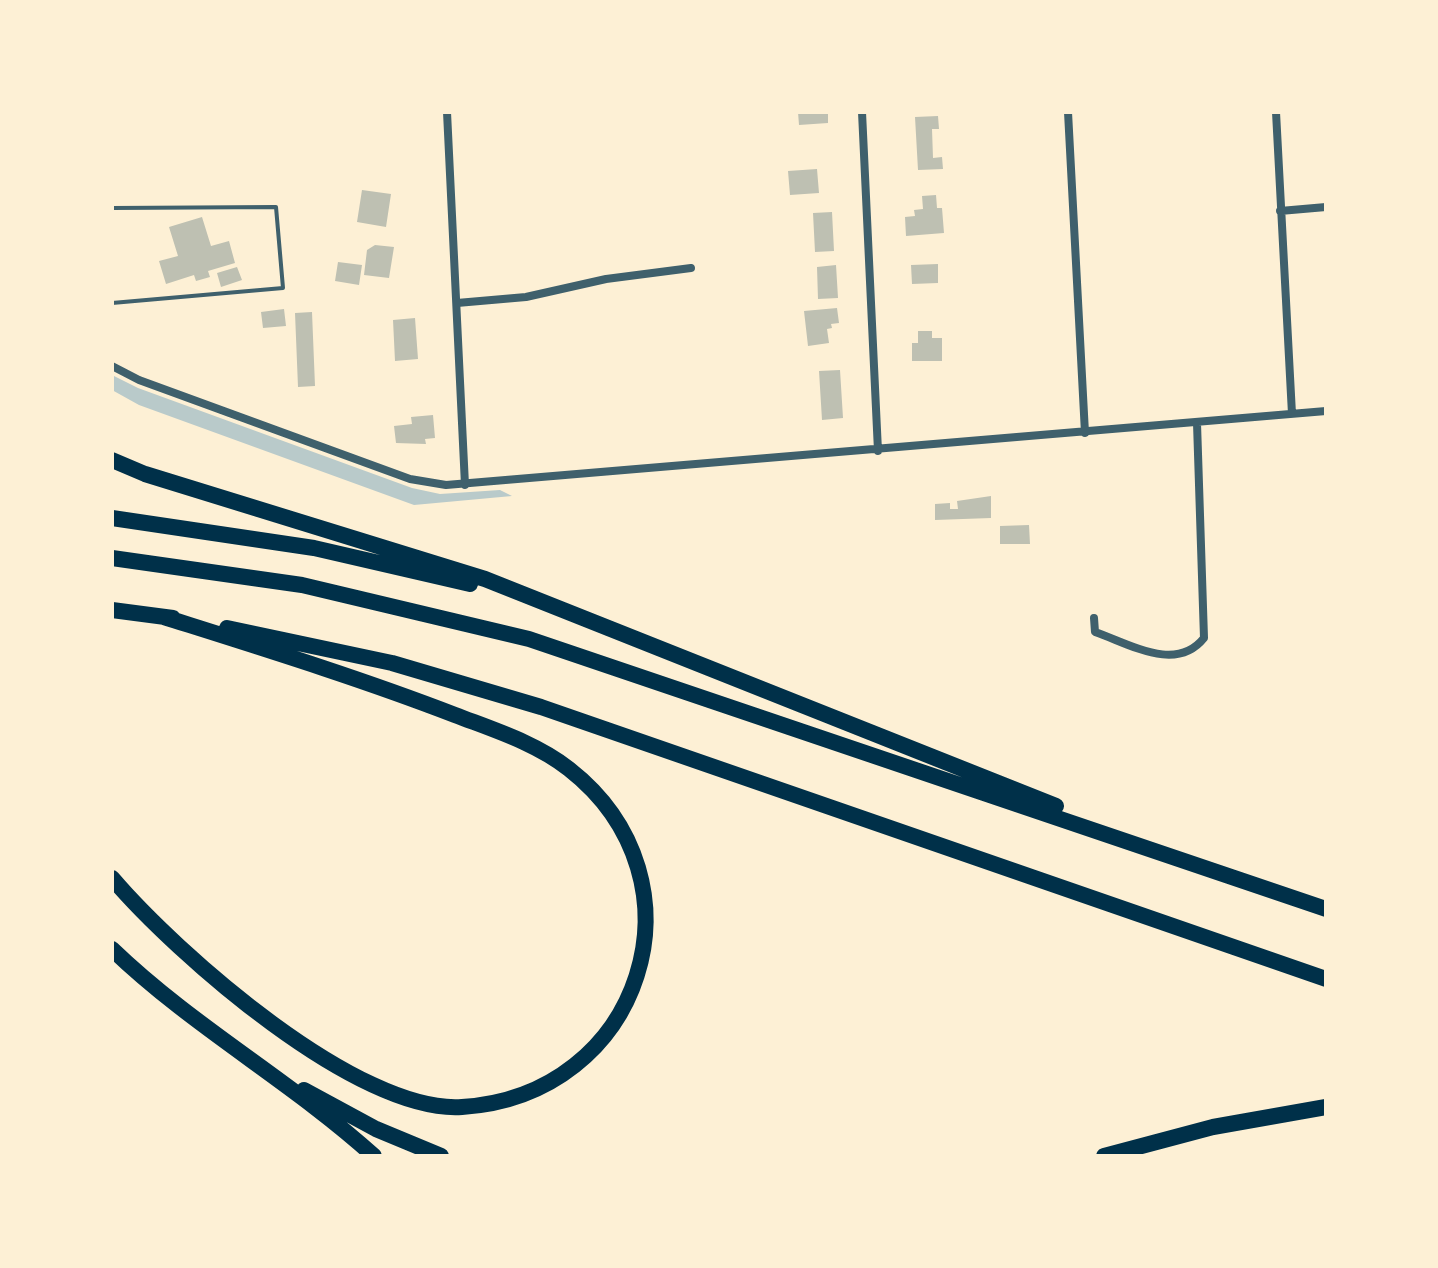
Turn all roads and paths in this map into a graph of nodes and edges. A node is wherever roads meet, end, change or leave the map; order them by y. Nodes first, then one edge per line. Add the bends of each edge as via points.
1 (447, 112) edge
2 (862, 112) edge
3 (1068, 112) edge
4 (1276, 112) edge
5 (1326, 207) edge
6 (112, 208) edge
7 (1280, 211) junction
8 (691, 268) dead end
9 (112, 303) edge
10 (457, 303) junction
11 (112, 366) edge
12 (1326, 411) edge
13 (1292, 414) junction
14 (1197, 423) junction
15 (1085, 433) junction
16 (878, 451) junction
17 (112, 460) edge
18 (465, 485) junction
19 (112, 518) edge
20 (112, 558) edge
21 (538, 599) junction
22 (112, 610) edge
23 (164, 617) junction
24 (1094, 618) dead end
25 (1226, 874) junction
26 (112, 878) edge
27 (1326, 909) edge
28 (112, 949) edge
29 (1326, 979) edge
30 (247, 1059) junction
31 (1326, 1107) edge
32 (374, 1156) edge
33 (441, 1156) edge
34 (1104, 1156) edge

1 - 10 street
2 - 16 street
3 - 15 street
4 - 7 street
5 - 7 street
6 - 9 lane via 276,207 283,288
7 - 13 street
8 - 10 street via 526,297
10 - 18 street
11 - 18 street via 410,479
12 - 13 street
13 - 14 street
14 - 15 street
14 - 24 street via 1204,638 1195,650 1172,657 1095,632
15 - 16 street
16 - 18 street
17 - 21 highway
19 - 21 highway via 314,548
20 - 25 highway via 302,585 516,636
21 - 25 highway
22 - 23 highway
23 - 26 highway via 378,685 533,745 599,795 638,861 648,922 636,982 604,1040 563,1077 515,1099 459,1108 403,1098 354,1076 266,1018 192,958
23 - 29 highway via 377,660 541,707
25 - 27 highway
28 - 30 highway
30 - 32 highway
30 - 33 highway via 376,1129
31 - 34 highway via 1213,1127

